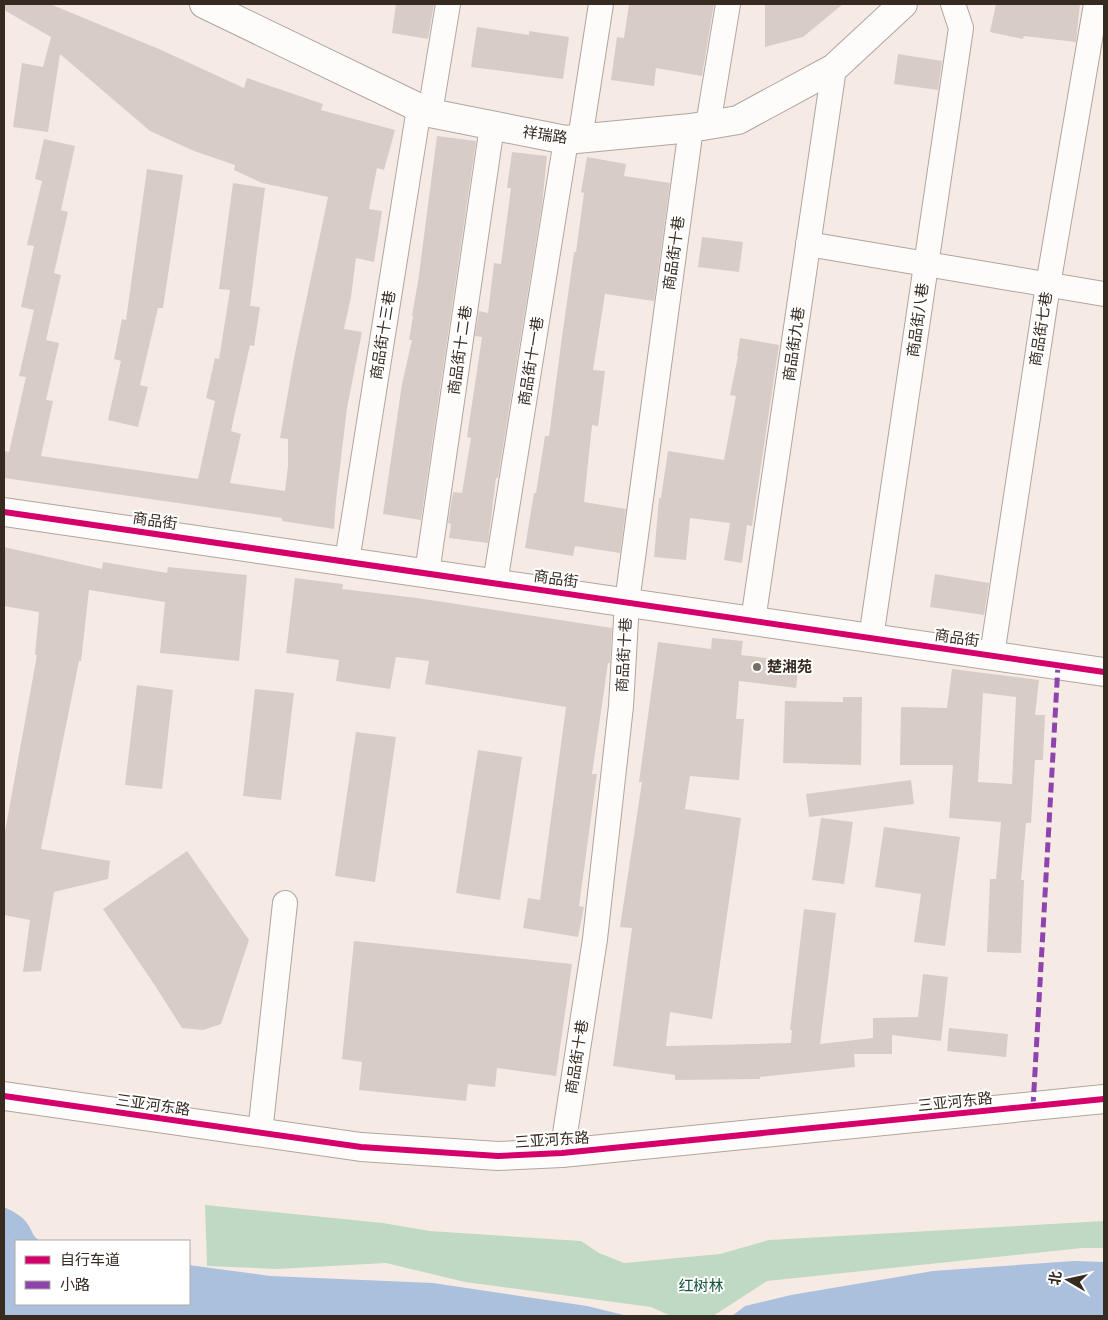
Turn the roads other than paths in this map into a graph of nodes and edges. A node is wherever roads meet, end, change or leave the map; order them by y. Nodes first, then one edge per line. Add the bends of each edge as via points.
1 (204, 4) edge
2 (448, 4) edge
3 (601, 4) edge
4 (728, 4) edge
5 (903, 4) edge
6 (953, 4) edge
7 (1096, 4) edge
8 (834, 68) junction
9 (425, 110) junction
10 (492, 126) junction
11 (700, 126) junction
12 (573, 139) junction
13 (808, 244) junction
14 (926, 264) junction
15 (1048, 285) junction
16 (1104, 294) edge
17 (4, 512) edge
18 (347, 562) junction
19 (427, 573) junction
20 (495, 583) junction
21 (627, 602) junction
22 (753, 621) junction
23 (871, 638) junction
24 (992, 655) junction
25 (1104, 672) edge
26 (285, 903) dead end
27 (4, 1096) edge
28 (1104, 1099) edge
29 (260, 1134) junction
30 (562, 1153) junction

1 - 9 street, 祥瑞路
2 - 9 street, 商品街十三巷
3 - 12 street, 商品街十一巷
4 - 11 street, 商品街十巷
5 - 8 street, 祥瑞路
6 - 14 street, 商品街八巷 via 961,28
7 - 15 street, 商品街七巷
8 - 11 street, 祥瑞路 via 738,120
8 - 13 street, 商品街九巷
9 - 10 street, 祥瑞路
9 - 18 street, 商品街十三巷
10 - 12 street, 祥瑞路
10 - 19 street, 商品街十二巷
11 - 12 street, 祥瑞路
11 - 21 street, 商品街十巷
12 - 20 street, 商品街十一巷
13 - 14 street
13 - 22 street, 商品街九巷
14 - 15 street
14 - 23 street, 商品街八巷
15 - 16 street
15 - 24 street, 商品街七巷
17 - 18 street, 商品街
18 - 19 street, 商品街
19 - 20 street, 商品街
20 - 21 street, 商品街
21 - 22 street, 商品街
21 - 30 street, 商品街十巷 via 621,706 595,939
22 - 23 street, 商品街
23 - 24 street, 商品街
24 - 25 street, 商品街
26 - 29 street
27 - 29 street, 三亚河东路
28 - 30 street, 三亚河东路
29 - 30 street, 三亚河东路 via 361,1146 498,1156

